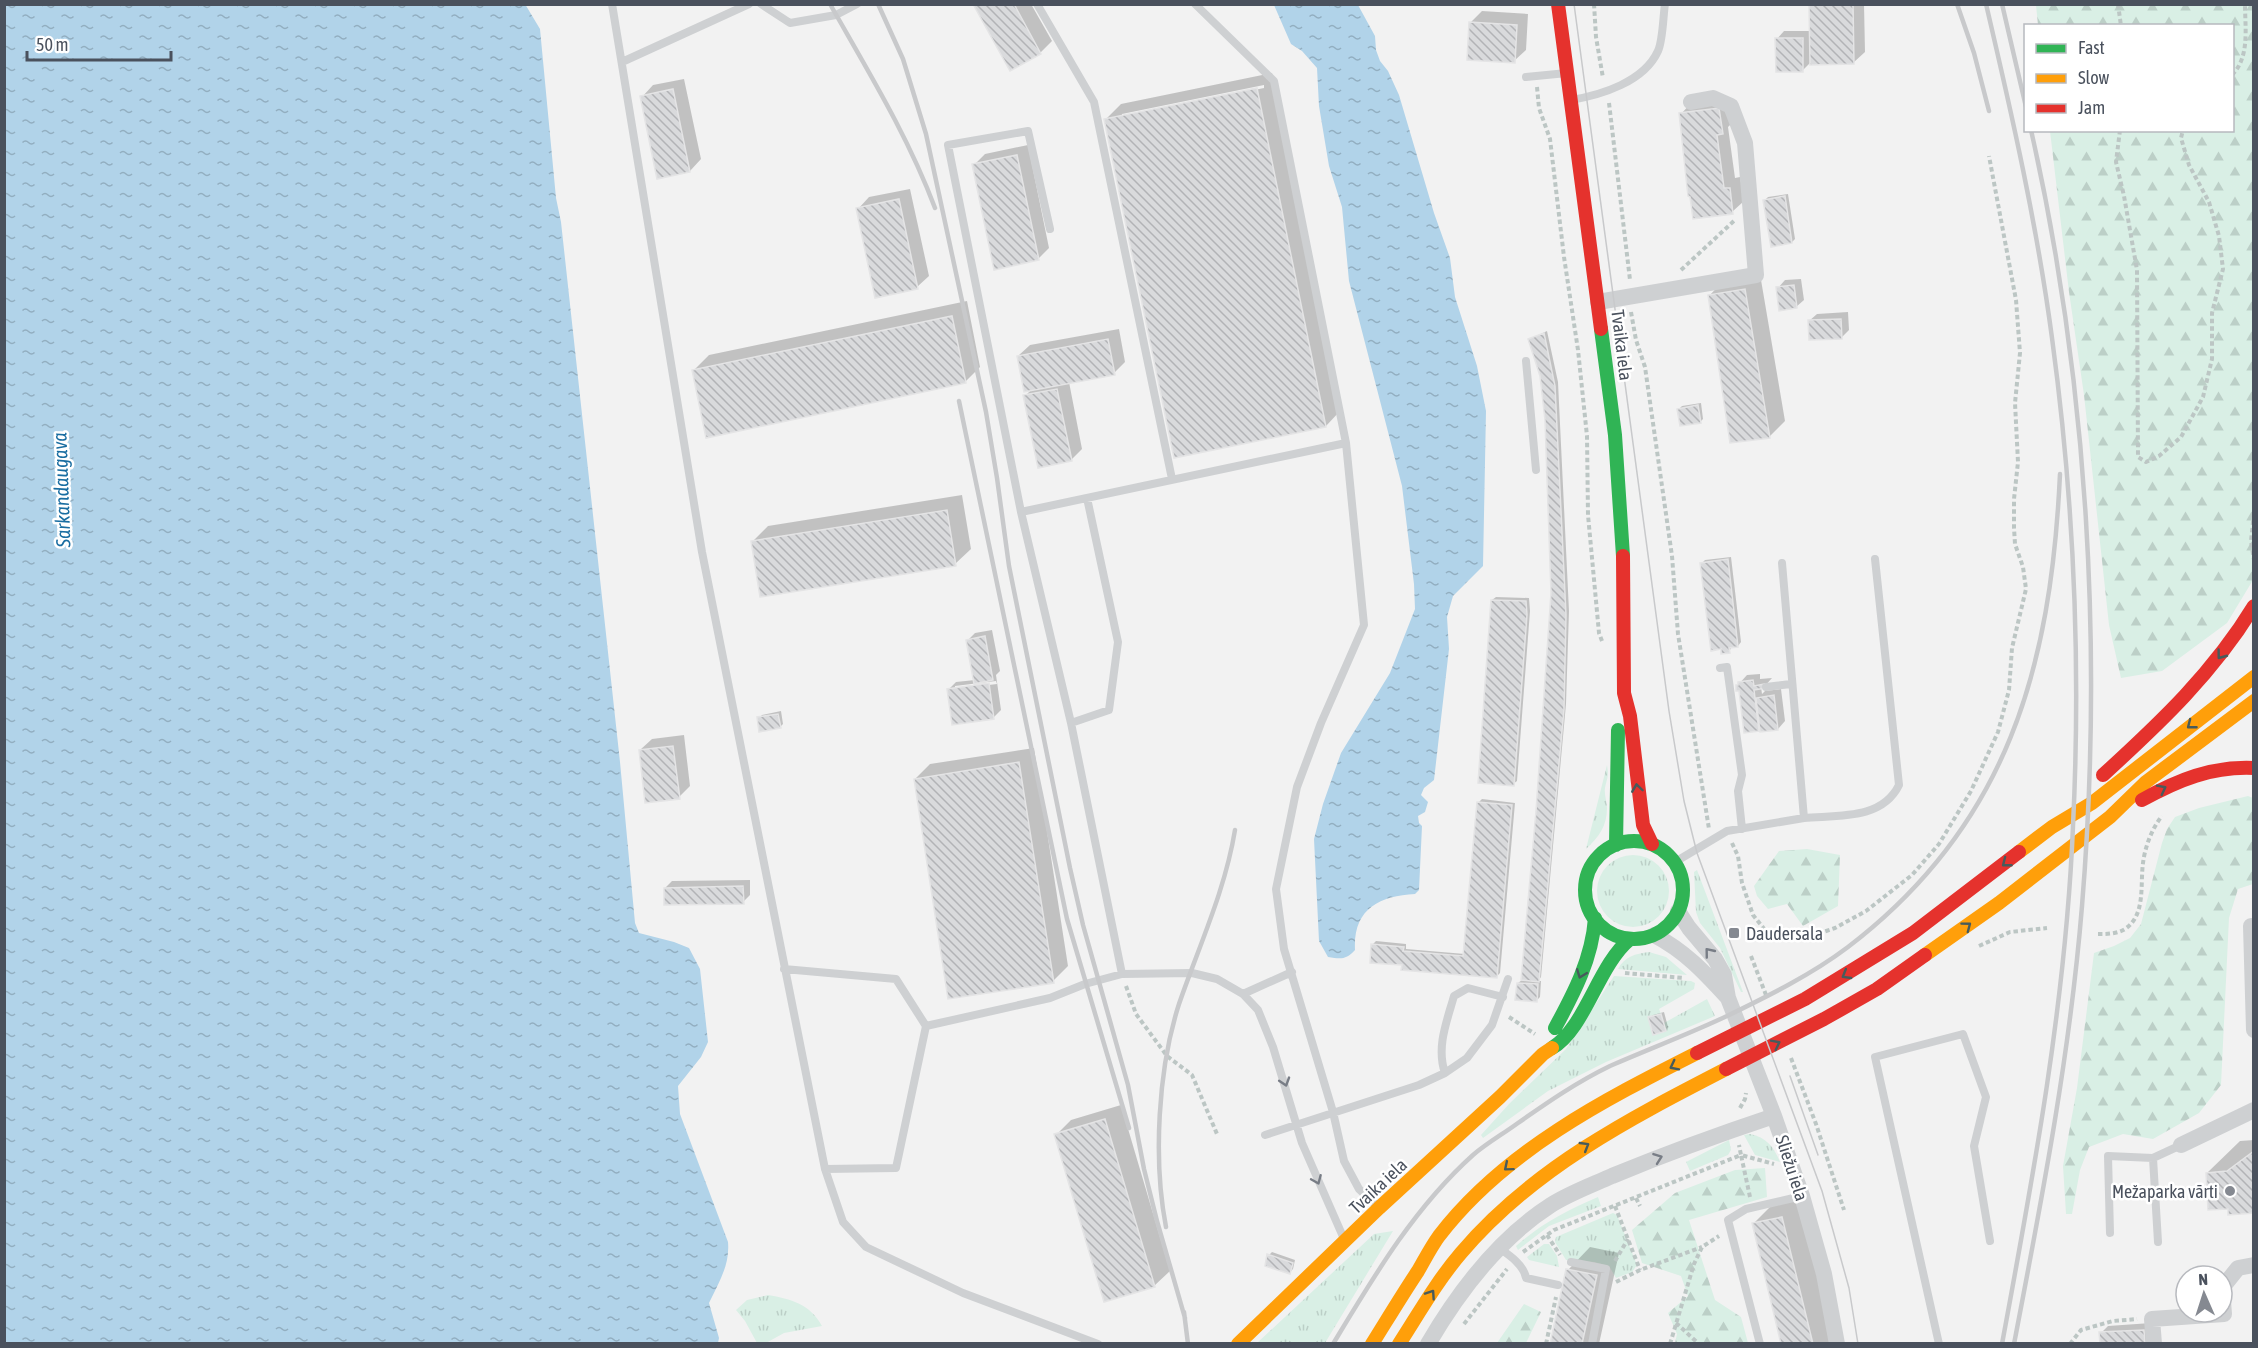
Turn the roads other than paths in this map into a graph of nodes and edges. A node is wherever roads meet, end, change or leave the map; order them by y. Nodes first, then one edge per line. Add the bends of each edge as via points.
1 (612, 4) edge
2 (749, 4) edge
3 (761, 4) edge
4 (857, 4) edge
5 (1037, 4) edge
6 (1195, 4) edge
7 (1558, 4) edge
8 (1665, 4) edge
9 (622, 62) junction
10 (1567, 74) junction
11 (1526, 77) dead end
12 (1570, 100) junction
13 (1691, 102) dead end
14 (1050, 229) dead end
15 (1598, 302) junction
16 (1526, 361) dead end
17 (1347, 443) junction
18 (1536, 470) dead end
19 (1172, 479) junction
20 (1087, 498) junction
21 (1021, 512) junction
22 (1875, 559) dead end
23 (1782, 562) dead end
24 (2253, 606) edge
25 (1720, 668) dead end
26 (2253, 677) edge
27 (1791, 684) junction
28 (1766, 687) dead end
29 (1624, 693) junction
30 (2253, 700) edge
31 (1071, 723) junction
32 (2253, 768) edge
33 (2110, 817) junction
34 (1804, 818) junction
35 (2052, 827) junction
36 (1742, 829) junction
37 (1652, 844) junction
38 (1616, 845) junction
39 (1675, 862) junction
40 (1678, 911) junction
41 (1595, 918) junction
42 (2251, 926) dead end
43 (1654, 935) junction
44 (1630, 939) junction
45 (784, 969) junction
46 (1292, 972) junction
47 (1122, 974) junction
48 (1508, 979) dead end
49 (1243, 994) junction
50 (1503, 997) junction
51 (1728, 998) junction
52 (926, 1026) junction
53 (2253, 1030) edge
54 (1543, 1054) junction
55 (1445, 1073) junction
56 (2253, 1110) edge
57 (1333, 1112) junction
58 (1774, 1116) junction
59 (1297, 1125) junction
60 (1265, 1135) dead end
61 (2181, 1145) joint
62 (2153, 1158) junction
63 (825, 1169) junction
64 (1802, 1196) junction
65 (1379, 1209) junction
66 (2110, 1233) dead end
67 (1990, 1240) dead end
68 (2158, 1242) dead end
69 (1345, 1243) junction
70 (1499, 1248) junction
71 (1571, 1262) dead end
72 (2253, 1265) edge
73 (1558, 1286) road end
74 (1098, 1344) edge
75 (1238, 1344) edge
76 (1372, 1344) edge
77 (1399, 1344) edge
78 (1428, 1344) edge
79 (1592, 1344) edge
80 (1760, 1344) edge
81 (1837, 1344) edge
82 (1939, 1344) edge
83 (2154, 1344) edge

1 - 9 lane
2 - 9 lane
3 - 4 lane via 790,23 836,15
5 - 19 lane via 1094,102
6 - 17 lane via 1274,81
7 - 10 main road, Tvaika iela
8 - 12 lane via 1658,51 1640,74 1595,96
9 - 45 lane via 702,552
10 - 11 lane
10 - 12 main road, Tvaika iela
12 - 15 main road, Tvaika iela
13 - 15 street via 1713,98 1731,106 1745,142 1756,275
14 - 21 lane via 1028,131 948,145
15 - 29 main road, Tvaika iela via 1620,494
16 - 18 lane
17 - 19 lane
17 - 46 lane via 1364,625 1320,723 1297,787 1283,849 1276,888 1284,949
19 - 20 lane
20 - 21 lane
20 - 31 lane via 1118,642 1109,710
21 - 31 lane
22 - 34 lane via 1899,785 1883,806 1872,811
23 - 27 lane
24 -> 35 main road via 2219,659
25 - 36 lane via 1727,667 1743,775 1738,791
26 -> 35 main road via 2092,803
27 - 28 lane
27 - 34 lane
37 -> 29 main road, Tvaika iela via 1643,825
29 - 38 main road, Tvaika iela via 1619,712
30 - 33 main road via 2146,782
31 - 47 lane
33 -> 32 main road via 2191,776 2214,769
77 -> 33 main road via 1460,1254 1494,1217 1569,1156 1647,1110 1877,989 1959,933
34 - 36 lane
35 -> 76 main road via 1913,933 1859,967 1624,1090 1577,1117 1510,1165 1438,1236
36 - 39 lane via 1727,831
37 - 38 main road via 1639,841
37 - 39 main road
38 - 41 main road, Tvaika iela via 1598,856 1589,869 1586,899
39 - 40 main road via 1683,880
40 - 43 main road
51 -> 40 street, Sliežu iela via 1724,975 1715,959
41 - 44 main road via 1614,935
41 -> 54 main road, Tvaika iela via 1595,933 1578,981
42 - 53 street
43 - 44 main road
43 - 51 street, Sliežu iela via 1679,949
44 - 54 main road, Tvaika iela via 1606,967 1574,1025 1558,1045
45 - 52 lane via 896,979
45 - 63 lane
46 - 49 lane
46 - 57 lane
47 - 49 lane via 1192,973 1217,979
47 - 52 lane via 1050,998
48 - 50 lane
49 -> 59 lane via 1258,1010 1271,1040
50 - 55 lane via 1492,1025 1478,1044 1467,1058
50 - 55 lane via 1468,988 1454,996 1443,1033 1441,1061
51 - 58 street, Sliežu iela
52 - 63 lane via 896,1168
54 - 65 main road, Tvaika iela
55 - 57 lane
56 - 61 street
57 - 59 lane
57 - 65 lane via 1352,1179
58 - 64 street, Sliežu iela
70 -> 58 street via 1531,1219 1571,1194
59 - 60 lane
59 -> 69 lane
61 - 62 lane
62 - 66 lane via 2108,1156
62 - 68 lane
63 - 74 lane via 843,1222 866,1247 963,1293
64 - 80 lane via 1746,1209 1728,1220
64 - 81 street, Sliežu iela via 1824,1274
65 - 69 main road, Tvaika iela
67 - 82 lane via 1974,1146 1986,1097 1963,1034 1875,1057
69 - 75 main road, Tvaika iela
70 - 73 lane via 1525,1272 1526,1278
70 - 78 street via 1455,1300
71 - 79 lane via 1606,1269
72 - 83 street via 2238,1268 2222,1288 2224,1314 2152,1319

